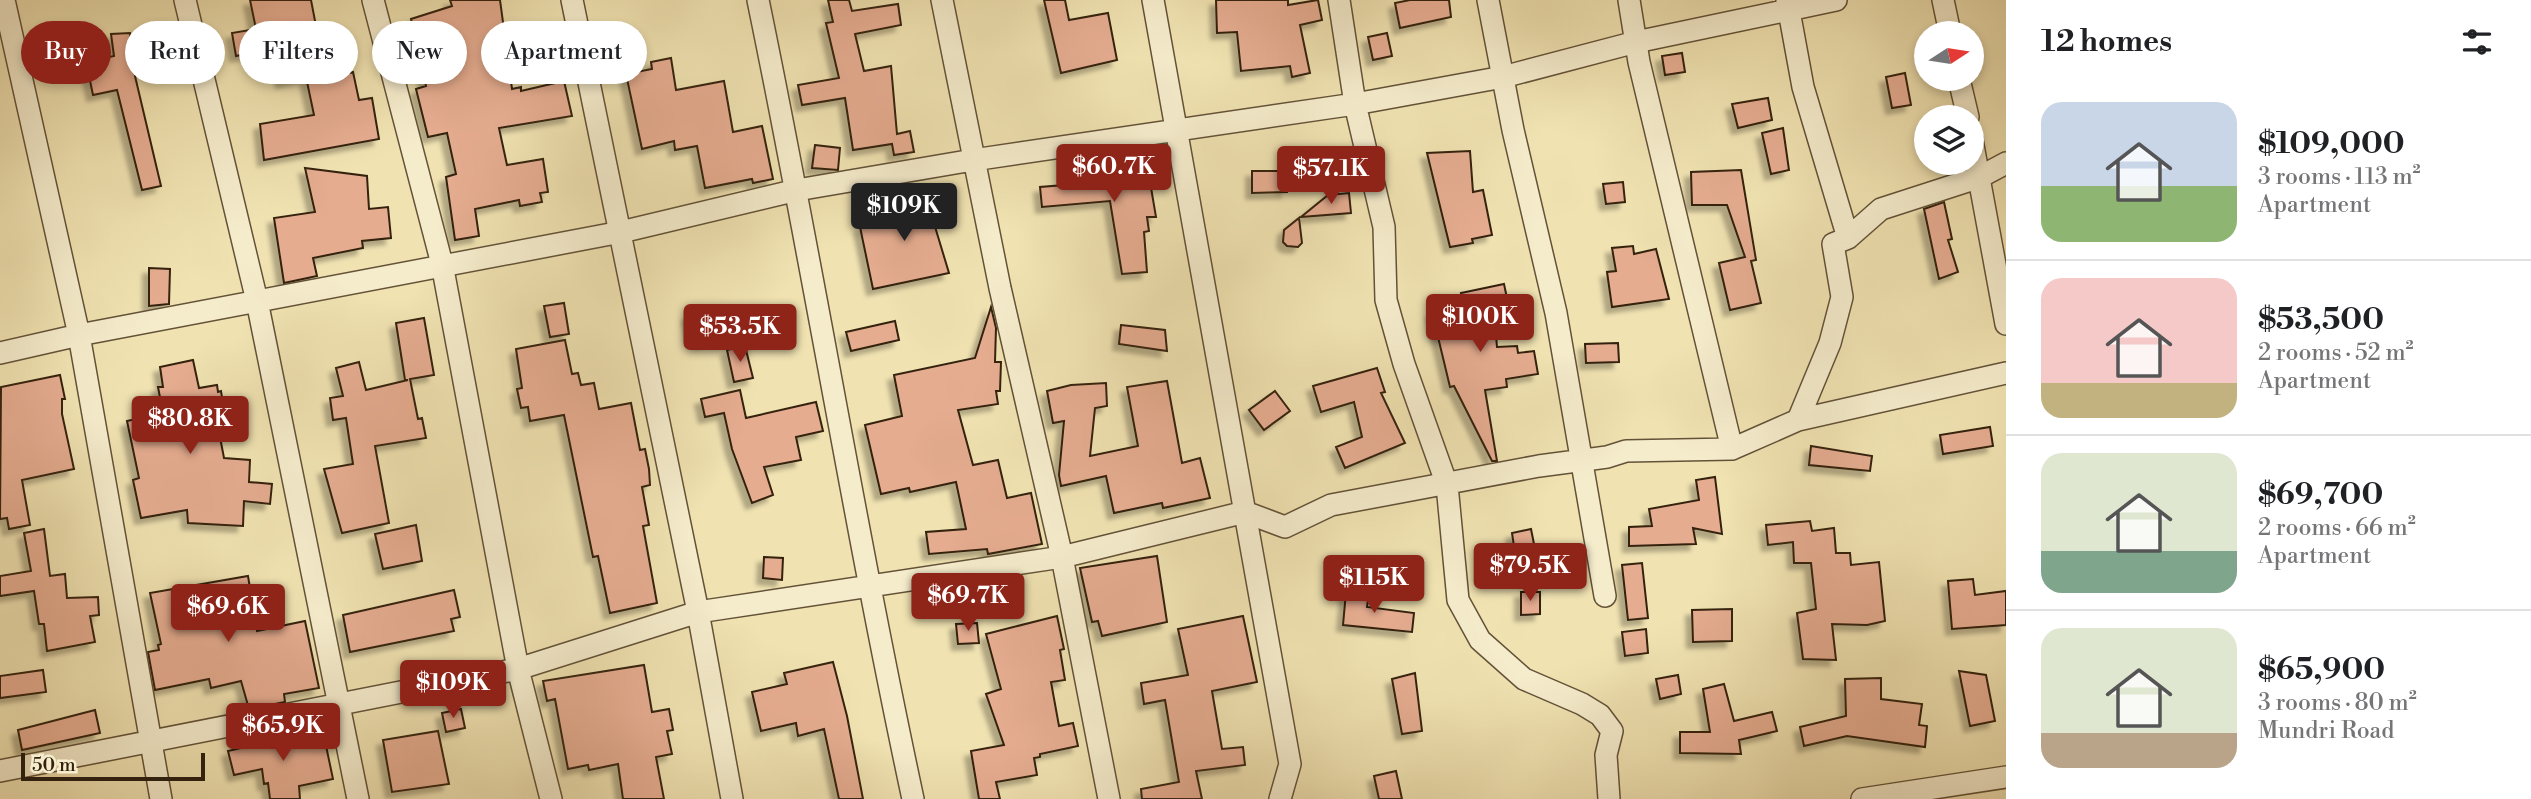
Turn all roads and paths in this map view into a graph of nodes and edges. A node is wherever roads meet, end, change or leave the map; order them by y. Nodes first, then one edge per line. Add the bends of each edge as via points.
1 (4, 0) edge
2 (185, 0) edge
3 (373, 0) edge
4 (572, 0) edge
5 (758, 0) edge
6 (942, 0) edge
7 (1153, 0) edge
8 (1339, 0) edge
9 (1488, 0) edge
10 (1629, 0) edge
11 (1836, 0) edge
12 (1943, 0) edge
13 (1788, 4) edge
14 (1947, 21) edge
15 (1636, 42) junction
16 (1503, 77) junction
17 (1355, 104) junction
18 (1178, 129) junction
19 (973, 160) junction
20 (2006, 163) edge
21 (1980, 177) junction
22 (797, 190) junction
23 (621, 232) junction
24 (1848, 238) junction
25 (442, 264) junction
26 (257, 300) junction
27 (2006, 324) edge
28 (79, 335) junction
29 (0, 353) edge
30 (2006, 373) edge
31 (1798, 420) junction
32 (1732, 449) junction
33 (1579, 461) junction
34 (1447, 485) junction
35 (1245, 512) junction
36 (1062, 557) junction
37 (867, 586) junction
38 (1605, 596) dead end
39 (698, 612) junction
40 (518, 669) junction
41 (339, 704) junction
42 (149, 739) junction
43 (0, 771) edge
44 (2006, 777) edge
45 (161, 799) edge
46 (358, 799) edge
47 (551, 799) edge
48 (732, 799) edge
49 (913, 799) edge
50 (1109, 799) edge
51 (1280, 799) edge
52 (1609, 799) edge
53 (1862, 799) edge

1 - 28 street
2 - 26 street
3 - 25 street
4 - 23 street
5 - 22 street
6 - 19 street
7 - 18 street
8 - 17 street
9 - 16 street
10 - 15 street
11 - 13 street
12 - 14 street
13 - 15 street
13 - 24 street via 1803,87
15 - 16 street
15 - 32 street
16 - 17 street
16 - 33 street via 1556,313
17 - 18 street
17 - 34 street via 1384,227 1386,300
18 - 19 street
18 - 35 street
19 - 22 street
19 - 36 street
20 - 21 street
21 - 24 street via 1881,209
21 - 27 street
22 - 23 street
22 - 37 street
23 - 25 street
23 - 39 street
24 - 31 street via 1833,244 1842,297 1830,343
25 - 26 street
25 - 40 street
26 - 28 street
26 - 41 street
28 - 29 street
28 - 42 street
30 - 31 street
31 - 32 street
32 - 33 street via 1626,451
33 - 34 street
33 - 38 street
34 - 35 street via 1331,505 1285,527
34 - 52 street via 1458,600 1480,640 1524,680 1600,715 1612,731 1606,755
35 - 36 street
35 - 51 street via 1290,764
36 - 37 street
36 - 50 street
37 - 39 street
37 - 49 street
39 - 40 street
39 - 48 street
40 - 41 street
40 - 47 street
41 - 42 street
41 - 46 street
42 - 43 street
42 - 45 street
44 - 53 street

